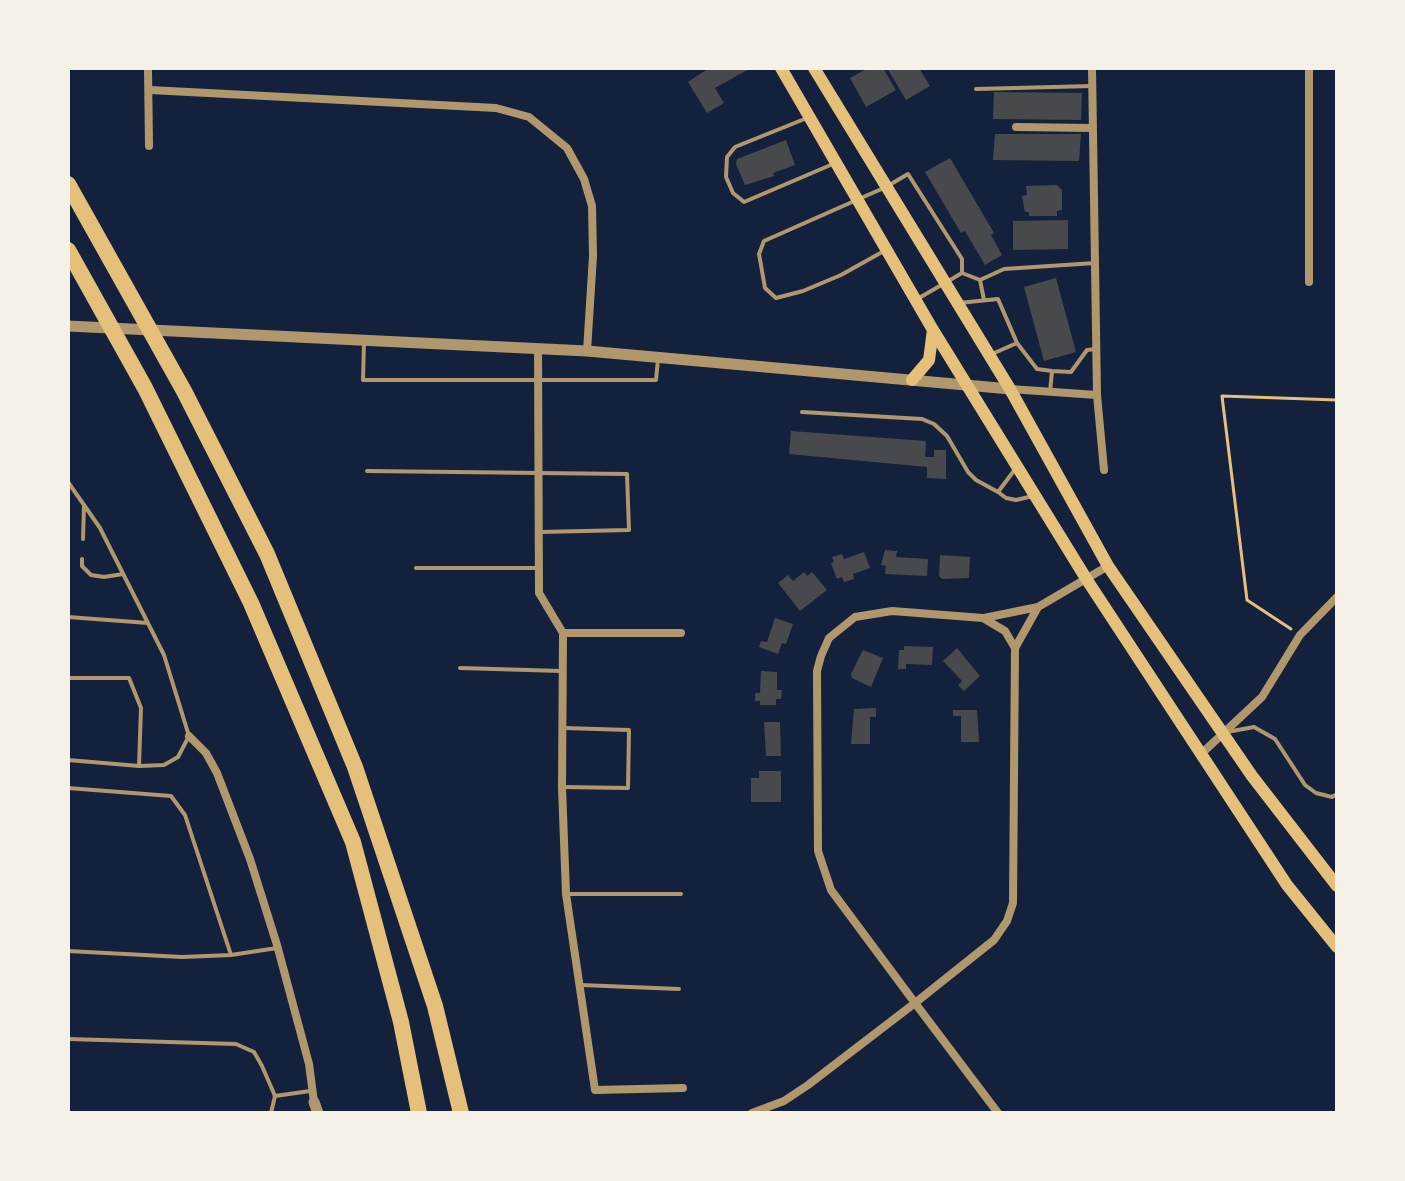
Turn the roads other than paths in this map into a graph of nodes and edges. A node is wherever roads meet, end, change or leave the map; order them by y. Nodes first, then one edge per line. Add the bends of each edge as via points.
1 (148, 68) edge
2 (781, 68) edge
3 (814, 68) edge
4 (1092, 68) edge
5 (1309, 68) edge
6 (1092, 86) junction
7 (976, 89) dead end
8 (150, 90) junction
9 (809, 118) junction
10 (1016, 127) dead end
11 (1093, 128) junction
12 (149, 146) dead end
13 (836, 163) junction
14 (68, 184) edge
15 (886, 187) junction
16 (857, 199) junction
17 (886, 249) junction
18 (72, 258) edge
19 (1095, 263) junction
20 (962, 273) junction
21 (980, 280) junction
22 (1309, 282) dead end
23 (945, 284) junction
24 (916, 300) junction
25 (984, 300) junction
26 (957, 303) junction
27 (68, 326) edge
28 (933, 330) junction
29 (364, 340) junction
30 (1017, 343) junction
31 (538, 349) junction
32 (1096, 349) junction
33 (587, 351) junction
34 (989, 356) junction
35 (658, 357) junction
36 (1052, 371) junction
37 (538, 379) junction
38 (912, 380) junction
39 (968, 385) junction
40 (1010, 389) junction
41 (1050, 392) junction
42 (1097, 395) junction
43 (802, 412) dead end
44 (1017, 467) junction
45 (1104, 470) dead end
46 (367, 471) dead end
47 (537, 475) junction
48 (68, 482) edge
49 (998, 492) junction
50 (1035, 495) junction
51 (84, 504) junction
52 (540, 532) junction
53 (83, 539) dead end
54 (82, 559) dead end
55 (1108, 566) junction
56 (416, 568) dead end
57 (538, 568) junction
58 (123, 574) junction
59 (1087, 580) junction
60 (1337, 597) edge
61 (1038, 607) junction
62 (68, 617) edge
63 (983, 618) junction
64 (148, 623) junction
65 (563, 633) junction
66 (681, 633) dead end
67 (1015, 648) junction
68 (460, 668) dead end
69 (563, 671) junction
70 (68, 678) edge
71 (564, 728) junction
72 (1223, 733) junction
73 (189, 736) junction
74 (1200, 755) junction
75 (68, 760) edge
76 (139, 766) junction
77 (562, 787) junction
78 (68, 788) edge
79 (1337, 794) edge
80 (1337, 886) edge
81 (566, 894) junction
82 (681, 894) dead end
83 (1337, 947) edge
84 (277, 948) junction
85 (68, 951) edge
86 (231, 955) junction
87 (581, 985) junction
88 (679, 989) dead end
89 (915, 1003) junction
90 (68, 1039) edge
91 (683, 1088) dead end
92 (275, 1096) junction
93 (315, 1105) edge
94 (271, 1113) edge
95 (419, 1113) edge
96 (461, 1113) edge
97 (752, 1113) edge
98 (998, 1113) edge

1 - 8 street
2 - 9 main road
3 - 15 main road
4 - 6 street
5 - 22 street
6 - 7 lane
6 - 11 street
8 - 12 street
8 - 33 street via 496,108 529,117 567,148 592,206
9 - 13 main road
9 - 13 lane via 735,147 727,157 726,177 733,193 744,202
10 - 11 street
11 - 19 street
13 - 16 main road
14 - 96 highway via 184,391 267,554 355,767 435,1006
15 - 16 lane
15 - 20 lane via 908,174 962,259
15 - 23 main road
16 - 17 main road
16 - 17 lane via 764,241 759,254 765,288 776,298 803,291
17 - 24 main road
18 - 95 highway via 145,388 251,603 353,842 401,1022
19 - 21 lane via 1004,269
19 - 32 street
20 - 21 lane
20 - 23 lane
21 - 25 lane
23 - 24 lane
23 - 26 main road
24 - 28 main road
25 - 26 lane
25 - 30 lane via 998,299
26 - 34 main road
27 - 29 street
28 - 38 main road via 929,360
28 - 39 main road
29 - 31 street
29 - 37 lane via 363,380
30 - 34 lane
30 - 36 lane via 1037,369
31 - 33 street
31 - 37 street
32 - 36 lane via 1087,350 1071,372
32 - 42 street
33 - 35 street
34 - 40 main road
35 - 37 lane via 656,380
35 - 38 street
36 - 41 lane
37 - 47 street
38 - 39 street
39 - 40 street
39 - 44 main road
40 - 41 street
40 - 55 main road
41 - 42 street
42 - 45 street
43 - 49 lane via 922,419 947,436 976,480
44 - 49 lane
44 - 50 main road
46 - 47 lane
47 - 52 street
47 - 52 lane via 627,474 629,530
48 - 51 lane
49 - 50 lane via 1016,500
50 - 59 main road
51 - 53 lane
51 - 58 lane
52 - 57 street
54 - 58 lane via 91,575
55 - 59 street
55 - 72 main road
56 - 57 lane
57 - 65 street via 539,593
58 - 64 lane
59 - 61 street
59 - 74 main road
60 - 72 street via 1300,635 1262,697
61 - 63 street
61 - 67 street
62 - 64 lane
63 - 67 street via 1005,631
63 - 89 street via 892,611 855,617 829,638 817,671 818,851 831,890
64 - 73 lane via 164,655
65 - 66 street
65 - 69 street
67 - 89 street via 1013,903 994,940
68 - 69 lane
69 - 71 street
70 - 76 lane via 129,678 141,708
71 - 77 street
71 - 77 lane via 629,730 628,788
72 - 74 street
72 - 79 lane via 1254,727 1275,739 1305,785 1316,793
72 - 80 main road
73 - 76 lane via 178,757 164,765
73 - 84 street via 217,773
74 - 83 main road via 1287,885
75 - 76 lane
77 - 81 street
78 - 86 lane via 171,796 185,815
81 - 82 lane
81 - 87 street
84 - 86 lane
84 - 93 street
85 - 86 lane
87 - 88 lane
87 - 91 street via 595,1090
89 - 97 street via 784,1101
89 - 98 street
90 - 92 lane via 236,1044 254,1052
92 - 93 lane
92 - 94 lane

